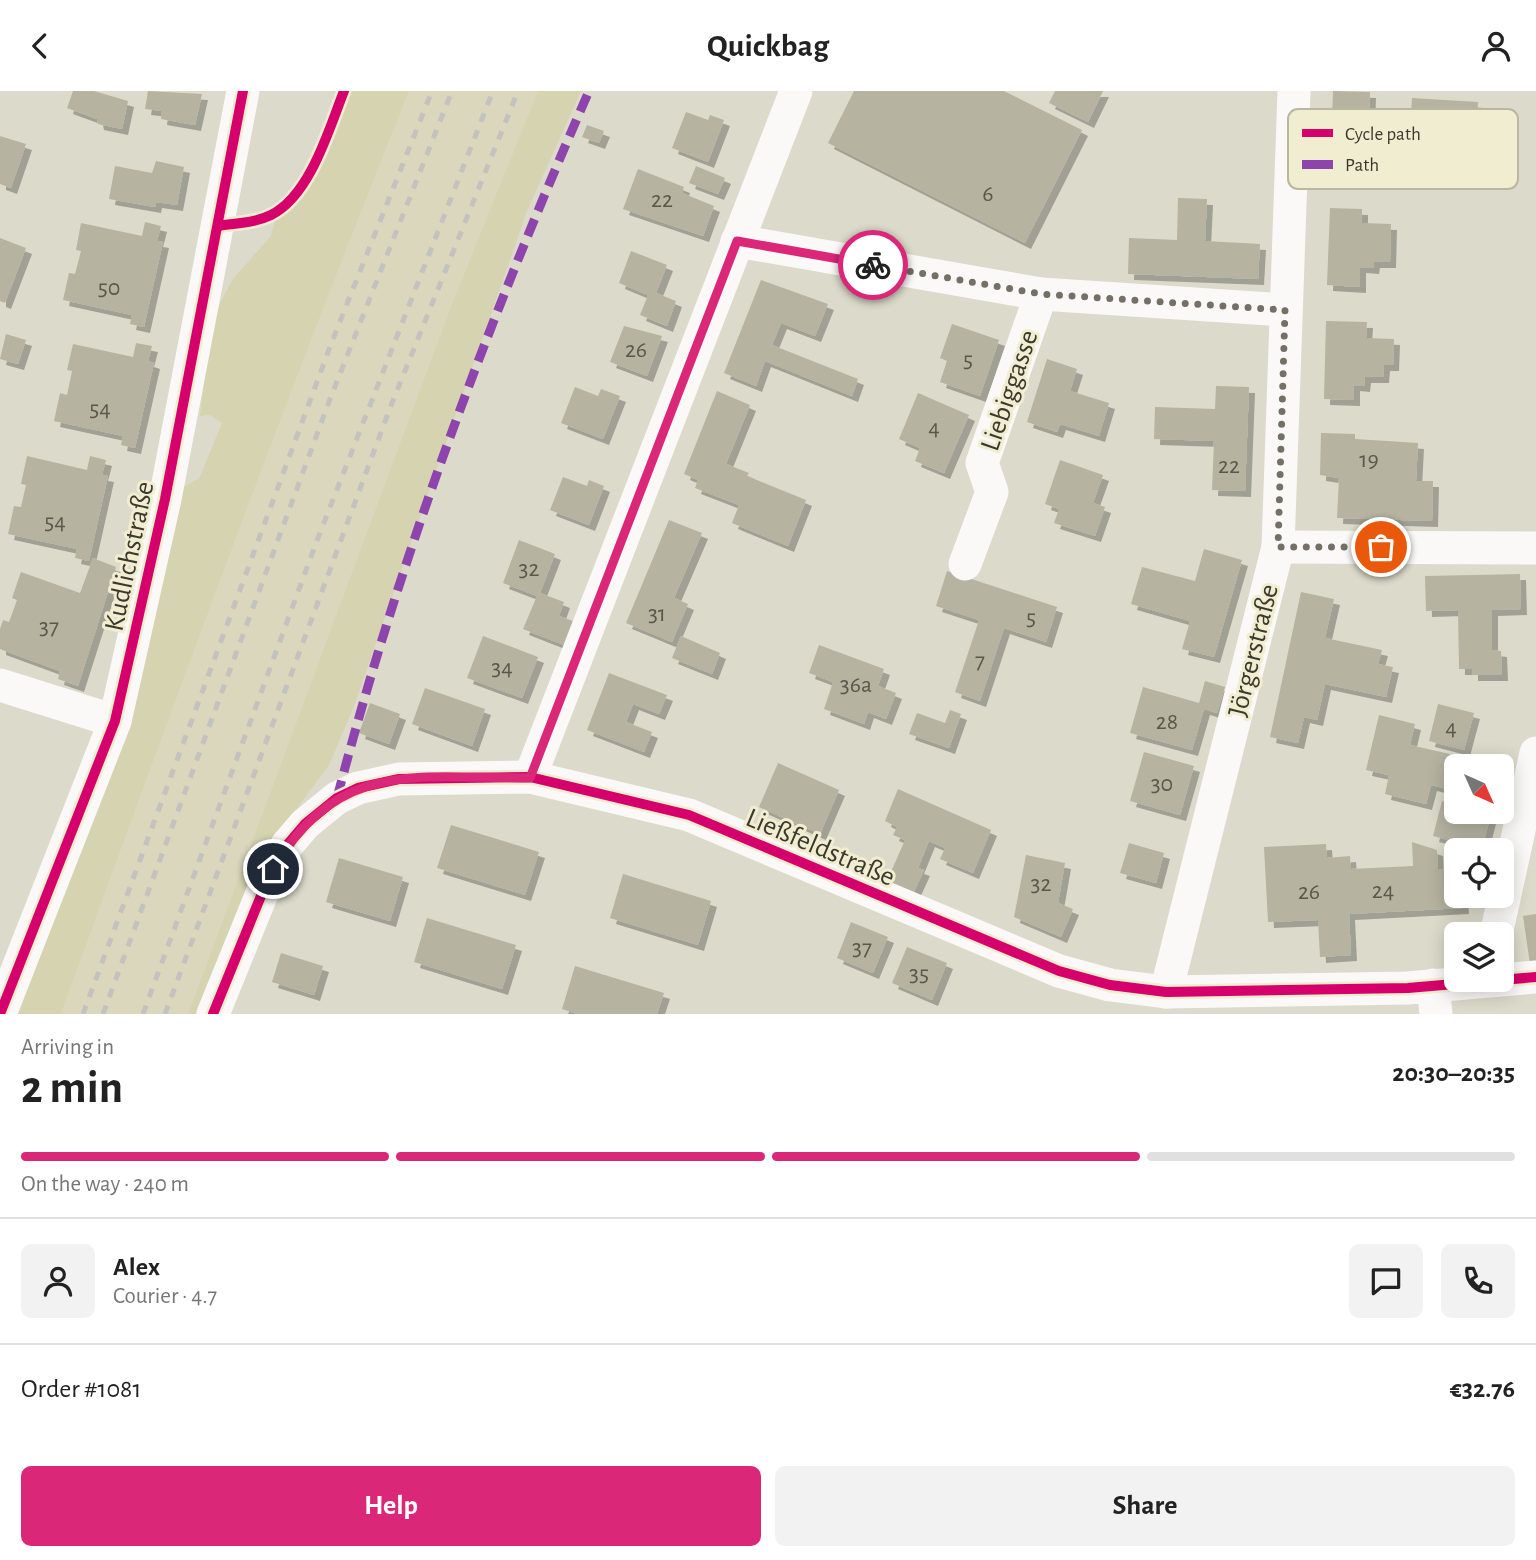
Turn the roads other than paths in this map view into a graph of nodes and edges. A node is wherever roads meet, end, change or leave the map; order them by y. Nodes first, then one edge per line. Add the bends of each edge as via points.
1 (243, 91) edge
2 (796, 91) edge
3 (1294, 91) edge
4 (1293, 109) edge
5 (1290, 189) edge
6 (737, 241) junction
7 (1041, 294) junction
8 (1285, 310) junction
9 (1278, 547) junction
10 (1536, 548) edge
11 (965, 564) dead end
12 (0, 685) edge
13 (115, 721) junction
14 (1536, 753) edge
15 (530, 778) junction
16 (1499, 922) edge
17 (1536, 977) edge
18 (1514, 979) edge
19 (1166, 992) junction
20 (1456, 992) edge
21 (1435, 1000) edge
22 (1, 1014) edge
23 (213, 1014) edge

1 - 13 street, Kudlichstraße via 165,499
2 - 6 street
3 - 4 street, Jörgerstraße
5 - 8 street, Jörgerstraße
6 - 7 street
6 - 15 street
7 - 8 street
7 - 11 street, Liebiggasse via 982,463 992,492
8 - 9 street, Jörgerstraße
9 - 10 street
9 - 19 street, Jörgerstraße
12 - 13 street
13 - 22 street, Kudlichstraße
14 - 16 street
15 - 19 street, Ließfeldstraße via 689,815 1059,971 1110,985
15 - 23 street, Ließfeldstraße via 400,779 358,788 337,798 305,824 273,869
17 - 18 street, Ließfeldstraße
19 - 21 street, Ließfeldstraße
20 - 21 street, Ließfeldstraße

